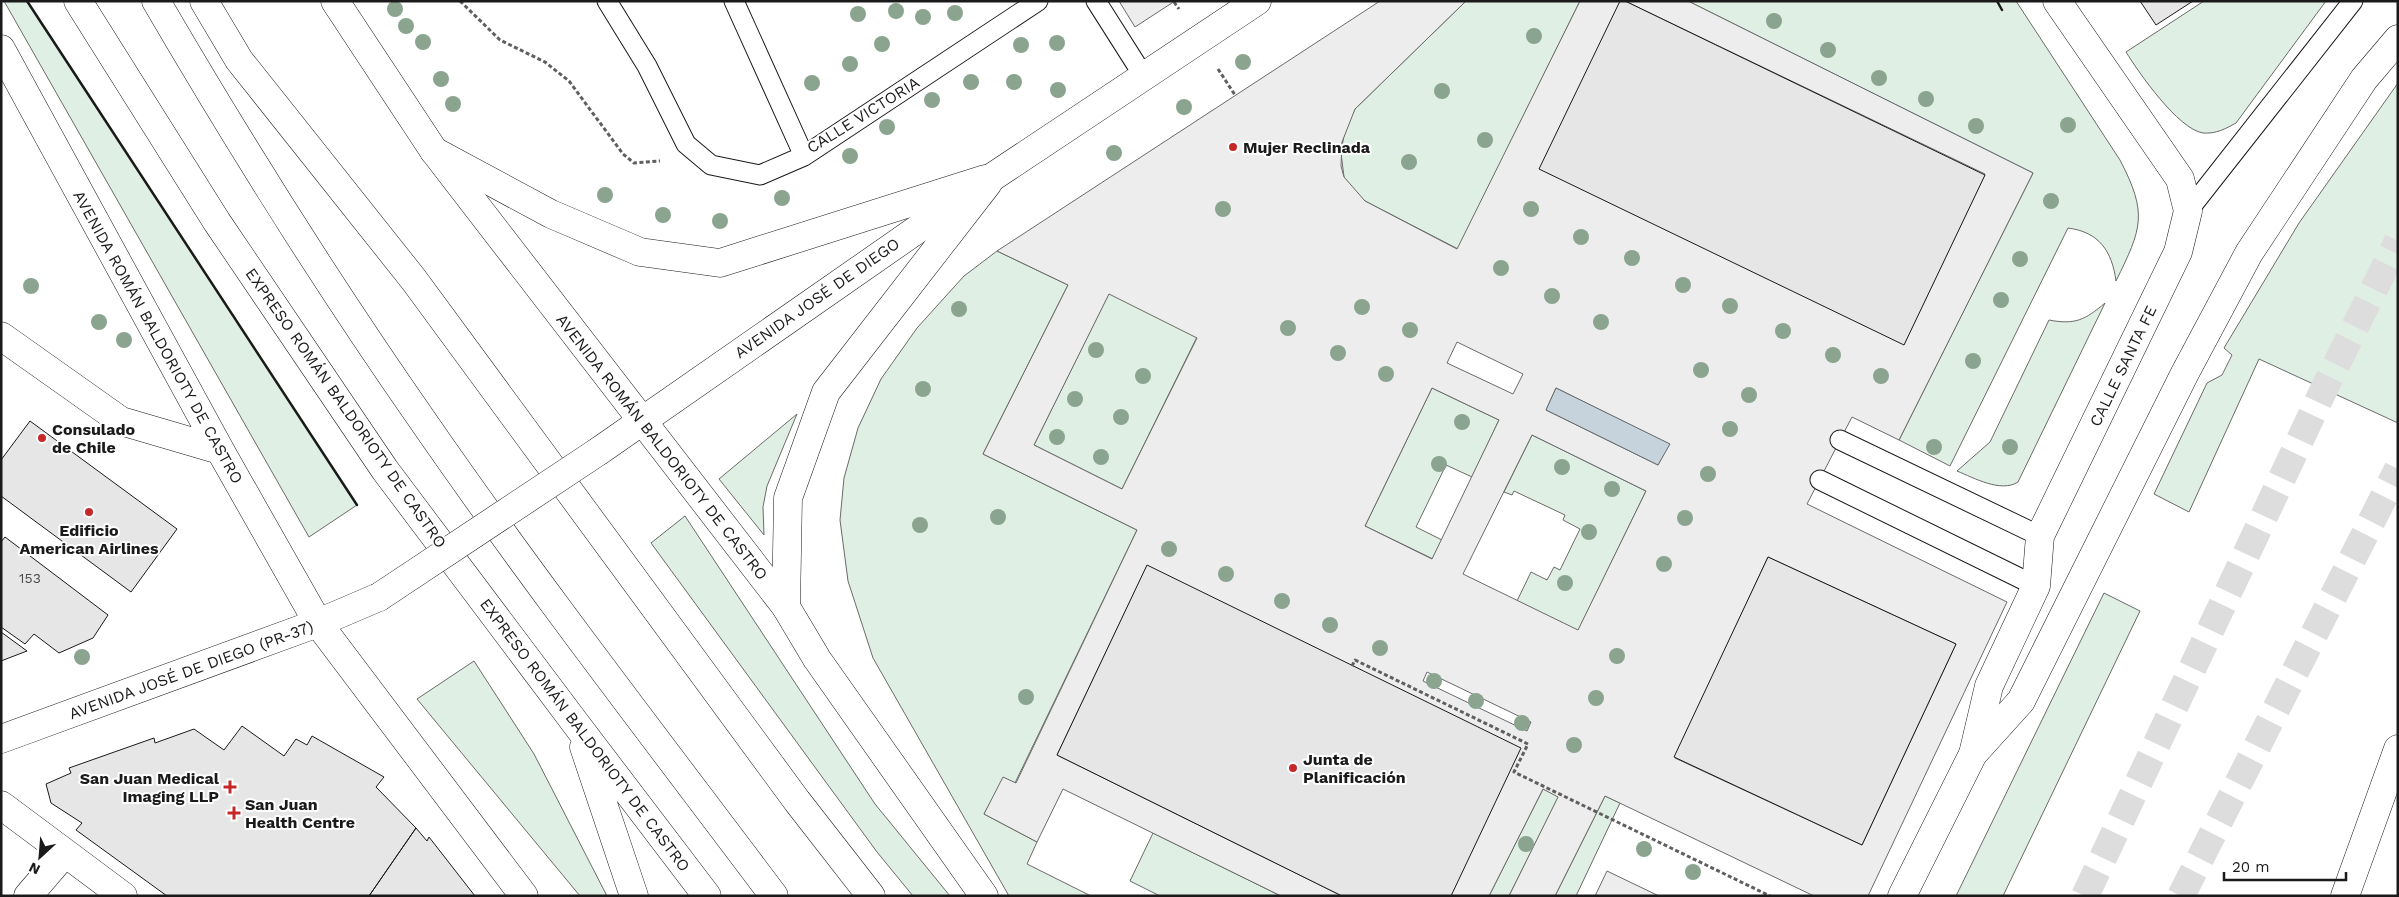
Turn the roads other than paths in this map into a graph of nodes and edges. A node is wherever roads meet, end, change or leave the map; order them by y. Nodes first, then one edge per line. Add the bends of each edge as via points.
1 (78, 1) edge
2 (156, 1) edge
3 (204, 1) edge
4 (335, 1) edge
5 (607, 1) edge
6 (734, 1) edge
7 (1038, 1) edge
8 (1096, 1) edge
9 (1257, 1) edge
10 (2057, 1) edge
11 (2353, 1) edge
12 (2398, 39) edge
13 (1, 49) edge
14 (1143, 75) junction
15 (434, 151) junction
16 (804, 156) junction
17 (994, 176) junction
18 (2188, 211) junction
19 (1, 336) edge
20 (642, 420) junction
21 (1840, 440) dead end
22 (220, 450) junction
23 (1820, 480) dead end
24 (2040, 536) junction
25 (2036, 586) junction
26 (379, 597) joint
27 (786, 607) junction
28 (318, 623) junction
29 (576, 724) junction
30 (1, 739) edge
31 (2398, 749) edge
32 (1973, 754) junction
33 (1, 805) edge
34 (64, 854) junction
35 (28, 896) edge
36 (123, 896) edge
37 (524, 896) edge
38 (634, 896) edge
39 (707, 896) edge
40 (774, 896) edge
41 (871, 896) edge
42 (984, 896) edge
43 (1902, 896) edge
44 (2345, 896) edge

1 - 29 main road, EXPRESO ROMÁN BALDORIOTY DE CASTRO via 217,222 385,470
2 - 40 main road via 262,179 424,422 592,654
3 - 41 main road via 239,60 414,280 797,801
4 - 15 main road, AVENIDA ROMÁN BALDORIOTY DE CASTRO
5 - 16 lane via 647,66 686,144 711,165 760,174
6 - 16 lane, CALLE VICTORIA
7 - 16 lane, CALLE VICTORIA
8 - 14 lane
9 - 14 main road, AVENIDA JOSÉ DE DIEGO
10 - 18 main road, CALLE SANTA FE via 2180,179
11 - 18 lane
12 - 32 main road via 2364,79 2249,253 2185,373 2021,701
13 - 22 main road, AVENIDA ROMÁN BALDORIOTY DE CASTRO
14 - 17 main road, AVENIDA JOSÉ DE DIEGO
15 - 17 main road via 551,214 640,252 720,263
15 - 20 main road, AVENIDA ROMÁN BALDORIOTY DE CASTRO
17 - 20 main road, AVENIDA JOSÉ DE DIEGO
17 - 27 main road via 826,392 788,498
18 - 24 main road, CALLE SANTA FE via 2178,252
19 - 22 main road via 121,421
20 - 26 main road, AVENIDA JOSÉ DE DIEGO, bridge
20 - 27 main road, AVENIDA ROMÁN BALDORIOTY DE CASTRO
21 - 24 lane
22 - 28 main road, AVENIDA ROMÁN BALDORIOTY DE CASTRO
23 - 25 lane
24 - 25 main road, CALLE SANTA FE
25 - 32 main road, CALLE SANTA FE via 1989,686
26 - 28 main road, AVENIDA JOSÉ DE DIEGO (PR-37)
27 - 42 main road, AVENIDA ROMÁN BALDORIOTY DE CASTRO via 817,659
28 - 30 main road, AVENIDA JOSÉ DE DIEGO (PR-37)
28 - 37 main road, AVENIDA ROMÁN BALDORIOTY DE CASTRO
29 - 38 main road
29 - 39 main road, EXPRESO ROMÁN BALDORIOTY DE CASTRO
31 - 44 main road
32 - 43 main road
33 - 34 main road
34 - 35 main road
34 - 36 main road

